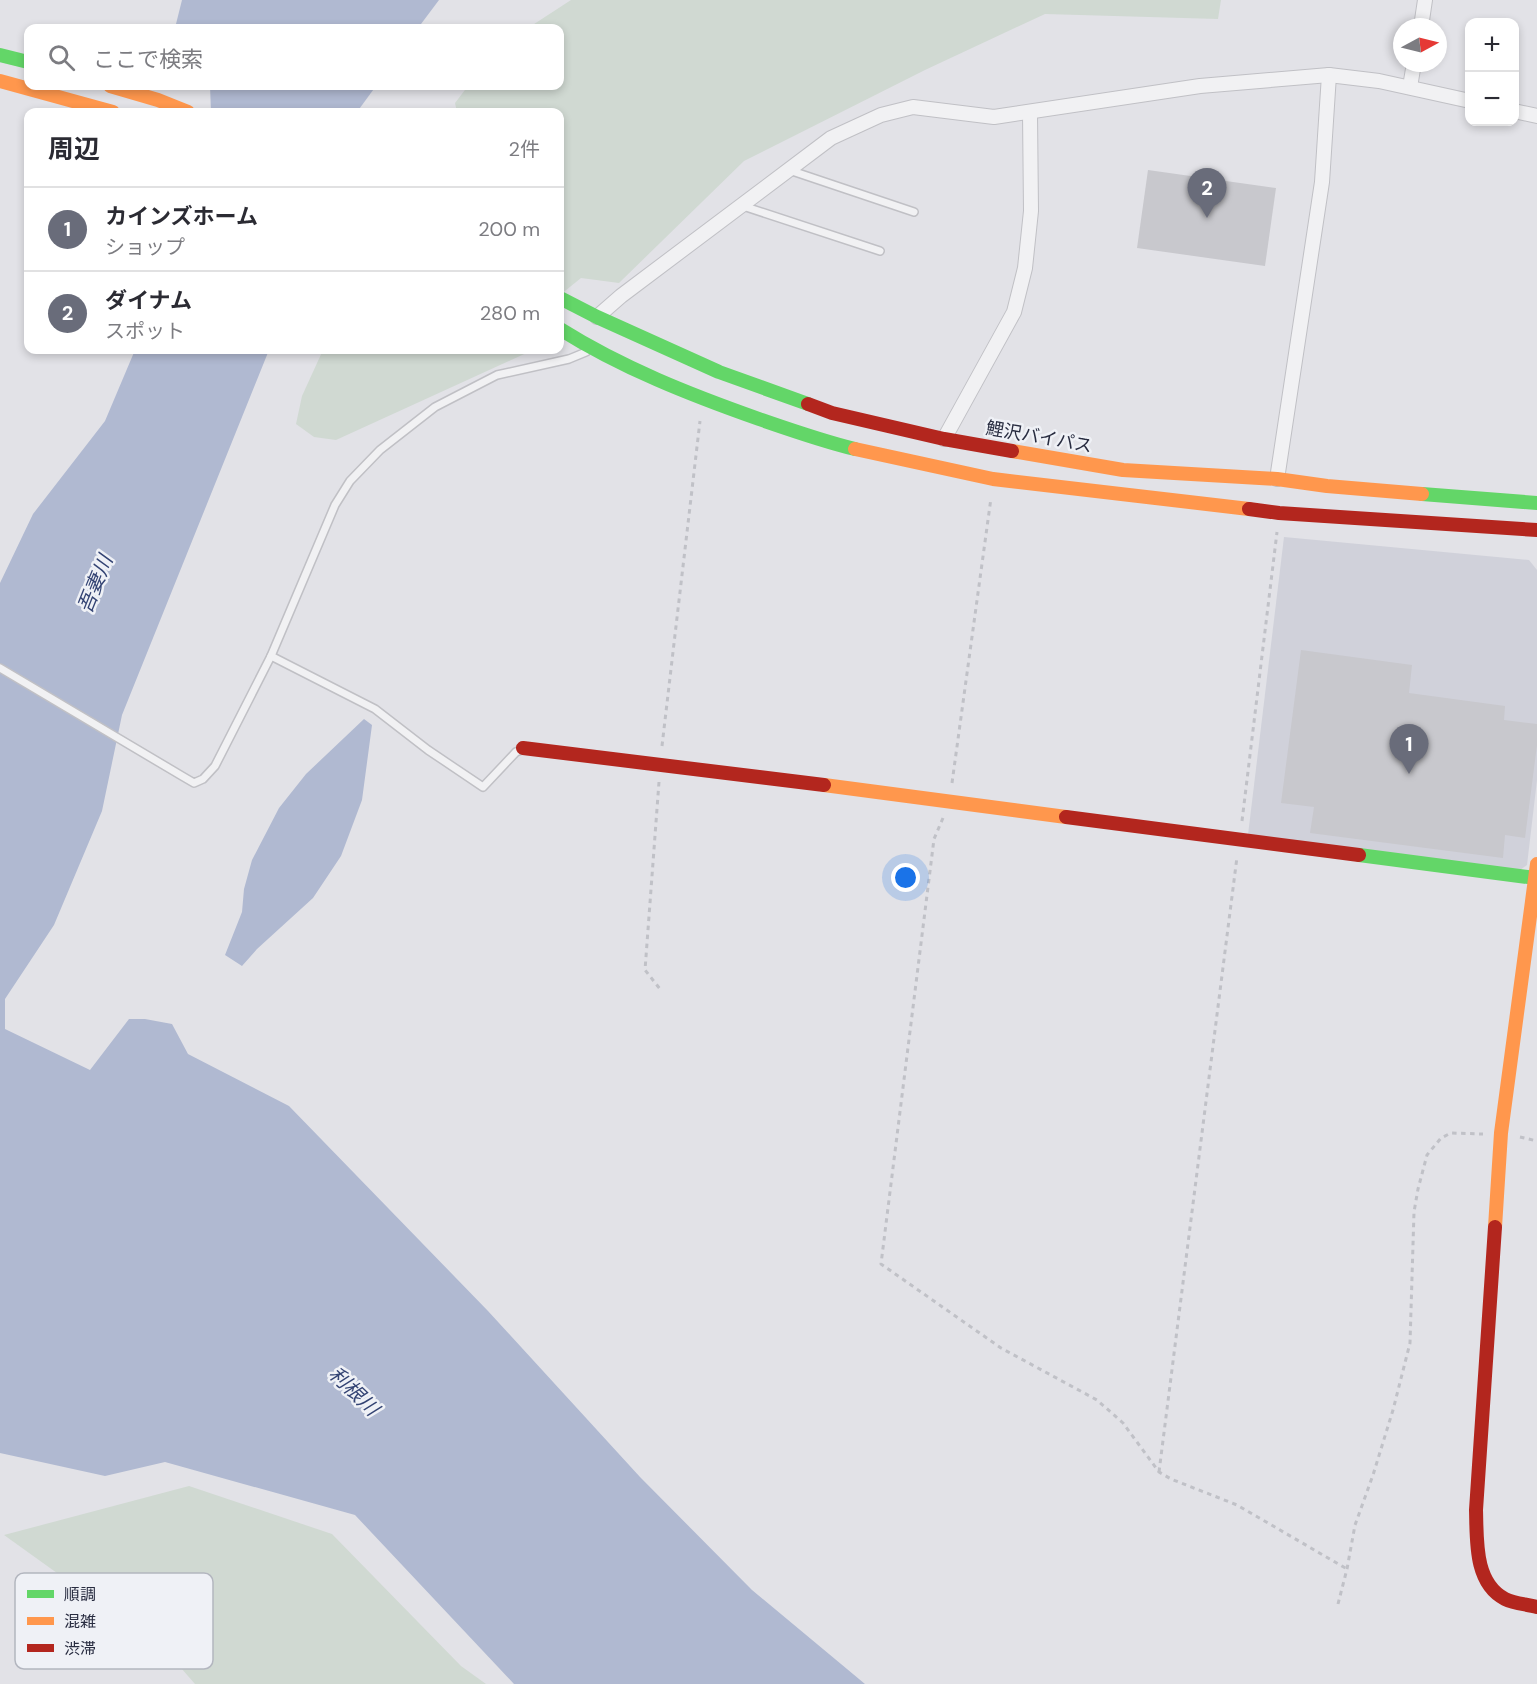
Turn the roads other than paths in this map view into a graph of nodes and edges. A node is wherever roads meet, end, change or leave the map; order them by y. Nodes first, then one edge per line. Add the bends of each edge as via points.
1 (1425, 0) edge
2 (1422, 18) edge
3 (0, 55) edge
4 (24, 61) edge
5 (1412, 72) edge
6 (1329, 75) junction
7 (0, 81) edge
8 (24, 87) edge
9 (1410, 87) junction
10 (35, 90) edge
11 (124, 90) edge
12 (1465, 100) edge
13 (100, 108) edge
14 (178, 108) edge
15 (1519, 112) edge
16 (1030, 113) junction
17 (1537, 116) edge
18 (788, 170) junction
19 (741, 205) junction
20 (914, 212) dead end
21 (880, 251) dead end
22 (564, 300) edge
23 (597, 317) junction
24 (564, 332) edge
25 (592, 349) junction
26 (944, 439) junction
27 (1277, 479) junction
28 (1537, 503) edge
29 (1537, 530) edge
30 (271, 656) junction
31 (0, 668) edge
32 (524, 748) joint
33 (1536, 871) edge
34 (1537, 1607) edge

1 - 2 street
3 - 4 main road
5 - 9 street
6 - 9 street
6 - 16 street via 1200,86
6 - 27 street via 1322,182
7 - 8 main road
9 - 12 street
10 - 13 main road
11 - 14 main road
15 - 17 street
16 - 18 street via 994,117 913,107 881,115 831,138
16 - 26 street via 1031,211 1025,268 1014,312
18 - 19 street
18 - 20 lane
19 - 21 lane
19 - 23 street
22 - 23 main road, 鯉沢バイパス
23 - 26 main road, 鯉沢バイパス via 720,372 832,413
24 - 25 main road
25 - 29 main road via 702,399 829,443 993,479 1279,513
25 - 30 lane via 569,359 497,375 435,407 380,450 350,481 335,506
26 - 27 main road, 鯉沢バイパス via 1123,470
27 - 28 main road, 鯉沢バイパス
30 - 31 lane via 214,766 194,783
30 - 32 lane via 375,709 483,787
32 - 33 main road via 1240,839
33 - 34 main road via 1502,1134 1476,1510 1477,1554 1487,1584 1504,1599

